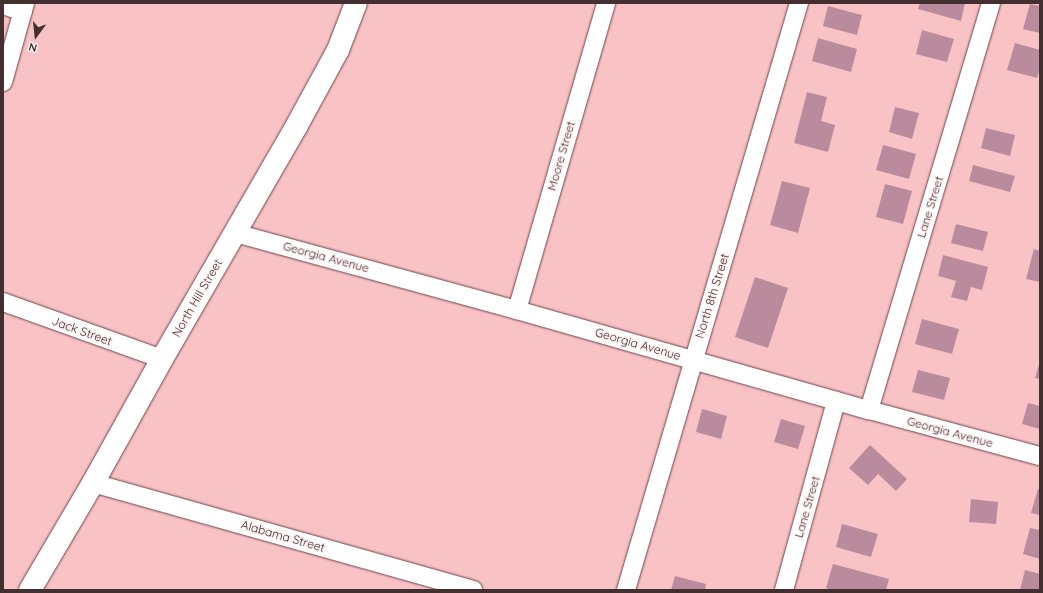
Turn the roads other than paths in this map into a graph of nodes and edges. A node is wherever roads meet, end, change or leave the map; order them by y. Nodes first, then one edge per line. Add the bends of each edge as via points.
1 (356, 3) edge
2 (606, 3) edge
3 (799, 3) edge
4 (991, 3) edge
5 (3, 5) edge
6 (24, 8) edge
7 (3, 82) edge
8 (235, 233) junction
9 (3, 302) edge
10 (516, 310) junction
11 (162, 359) junction
12 (693, 360) junction
13 (836, 401) junction
14 (869, 410) junction
15 (1040, 456) edge
16 (93, 483) junction
17 (30, 590) edge
18 (473, 590) edge
19 (626, 590) edge
20 (784, 590) edge

1 - 8 street, North Hill Street via 338,50
2 - 10 street, Moore Street
3 - 12 street, North 8th Street
4 - 14 street, Lane Street
5 - 6 street
6 - 7 street
8 - 10 street, Georgia Avenue
8 - 11 street, North Hill Street
9 - 11 street, Jack Street
10 - 12 street, Georgia Avenue
11 - 16 street, North Hill Street
12 - 13 street, Georgia Avenue
12 - 19 street, North 8th Street
13 - 14 street, Georgia Avenue
13 - 20 street, Lane Street
14 - 15 street, Georgia Avenue
16 - 17 street, North Hill Street
16 - 18 street, Alabama Street

